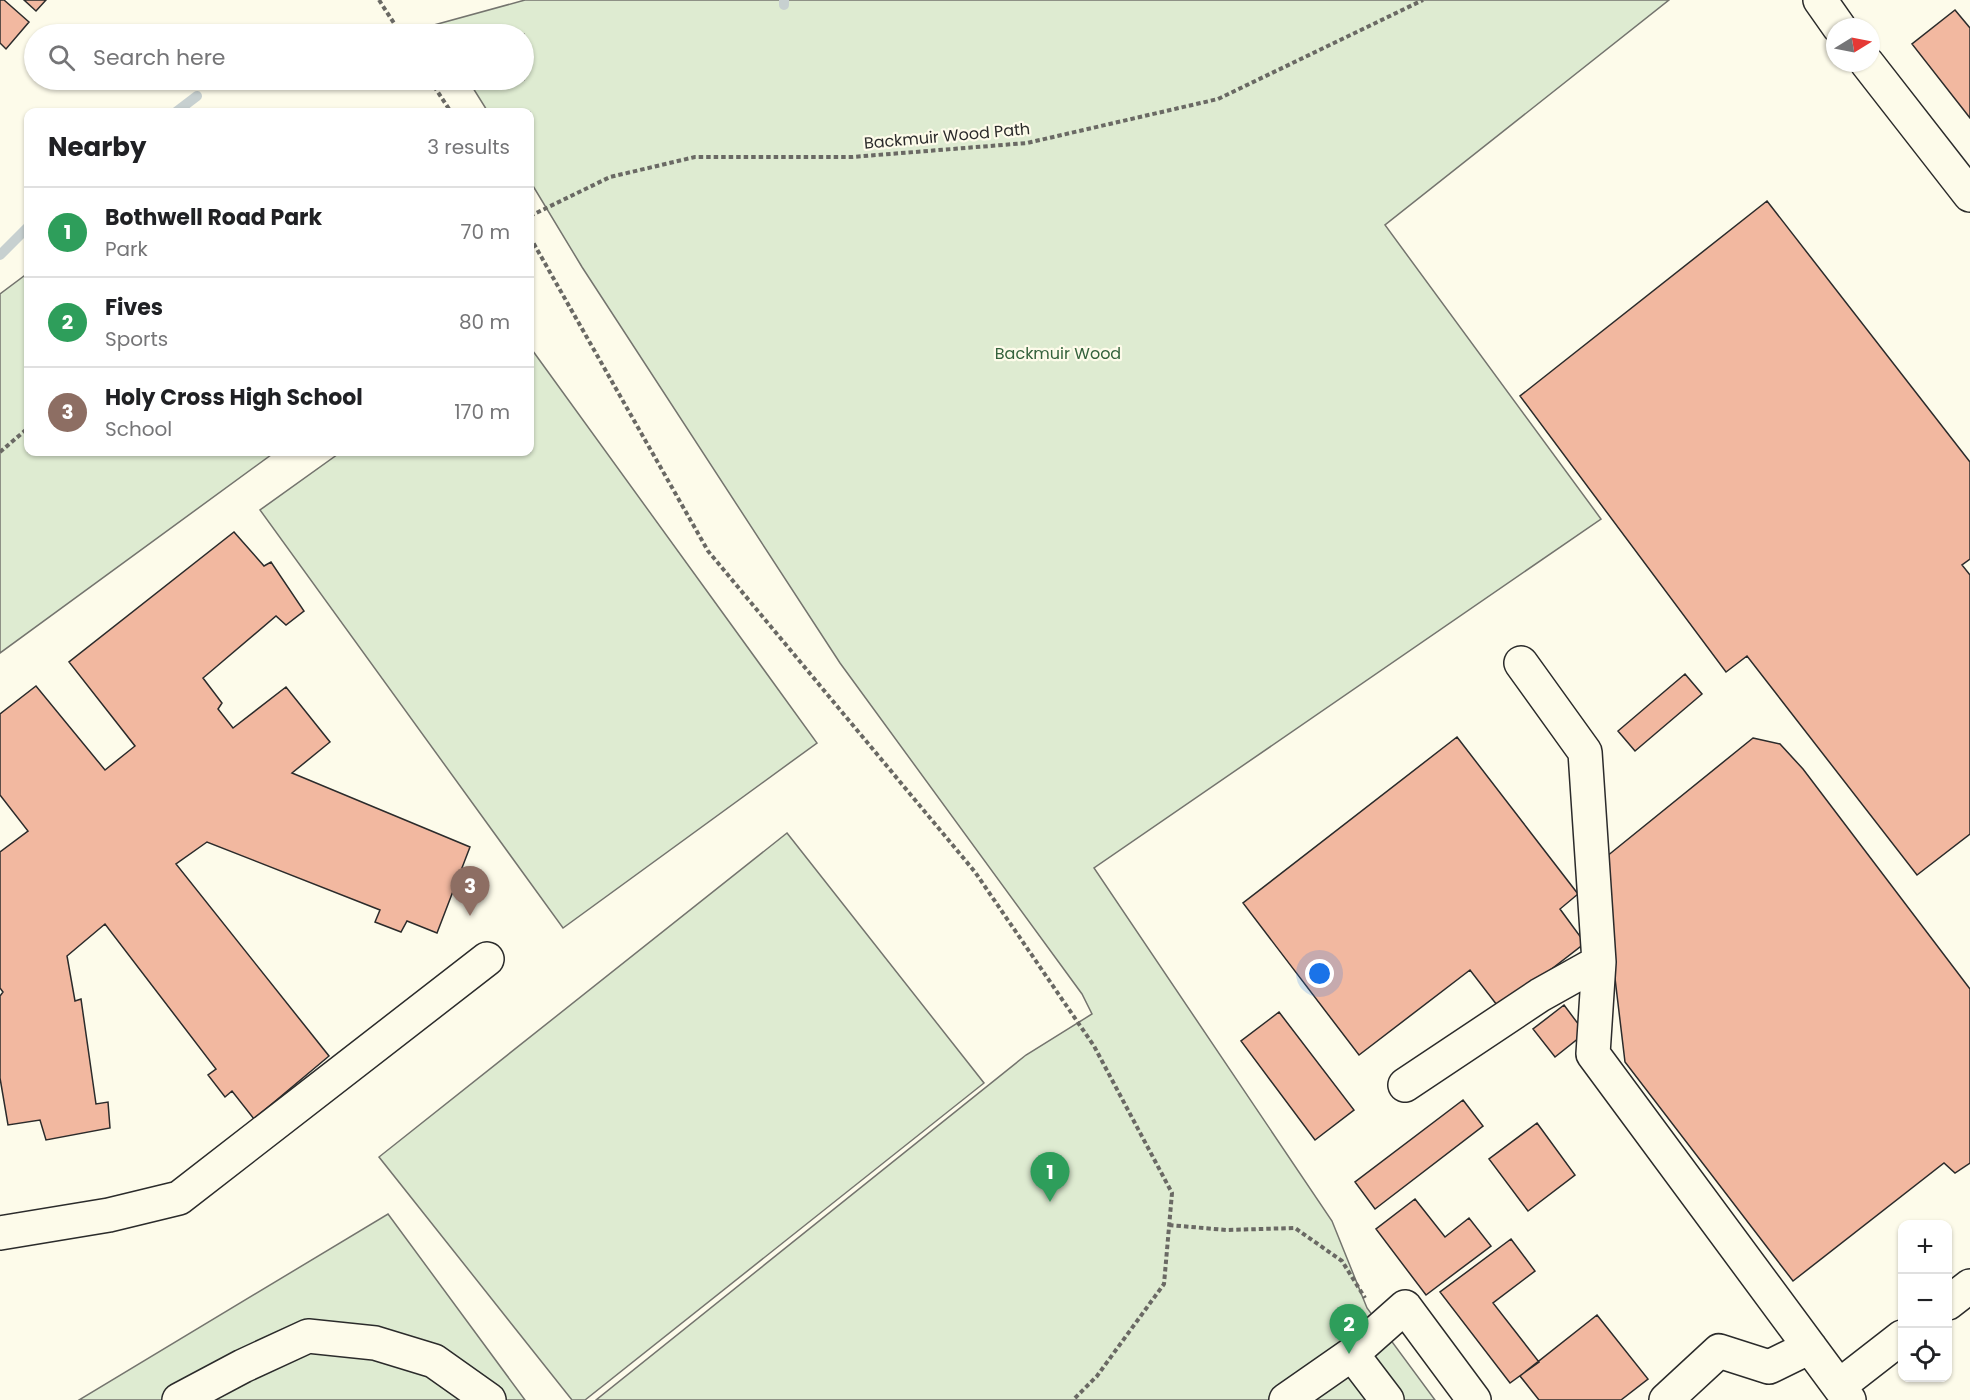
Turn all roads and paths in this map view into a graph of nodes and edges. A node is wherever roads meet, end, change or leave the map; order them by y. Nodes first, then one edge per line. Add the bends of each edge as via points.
1 (379, 0) edge
2 (1423, 0) edge
3 (1820, 0) edge
4 (1832, 18) edge
5 (395, 24) edge
6 (1874, 72) edge
7 (437, 90) edge
8 (448, 108) edge
9 (1970, 195) edge
10 (534, 214) edge
11 (534, 244) edge
12 (24, 431) edge
13 (0, 452) edge
14 (1521, 663) dead end
15 (487, 959) dead end
16 (1599, 962) junction
17 (1405, 1085) dead end
18 (1169, 1225) junction
19 (0, 1233) edge
20 (1970, 1286) edge
21 (1952, 1299) edge
22 (1382, 1327) junction
23 (1898, 1341) edge
24 (1810, 1347) junction
25 (1352, 1354) junction
26 (1844, 1393) edge
27 (179, 1400) edge
28 (489, 1400) edge
29 (1073, 1400) edge
30 (1286, 1400) edge
31 (1387, 1400) edge
32 (1474, 1400) edge
33 (1666, 1400) edge

1 - 5 path
2 - 10 path, Backmuir Wood Path via 1218,99 1027,143 852,157 694,157 610,177
3 - 4 street
6 - 9 street
7 - 8 path
11 - 18 path via 708,551 975,872 1094,1046 1172,1193
12 - 13 path
14 - 16 street via 1585,752
15 - 19 street via 179,1198 109,1215
16 - 17 street via 1540,995
16 - 24 street via 1593,1054
18 - 22 path via 1226,1230 1295,1228 1342,1261
18 - 29 path via 1164,1284 1097,1376
20 - 21 street
22 - 25 street
22 - 32 street via 1405,1307
23 - 26 street
24 - 26 street
24 - 33 street via 1769,1367 1719,1351
25 - 30 street
25 - 31 street
27 - 28 street via 309,1336 375,1343 434,1361

